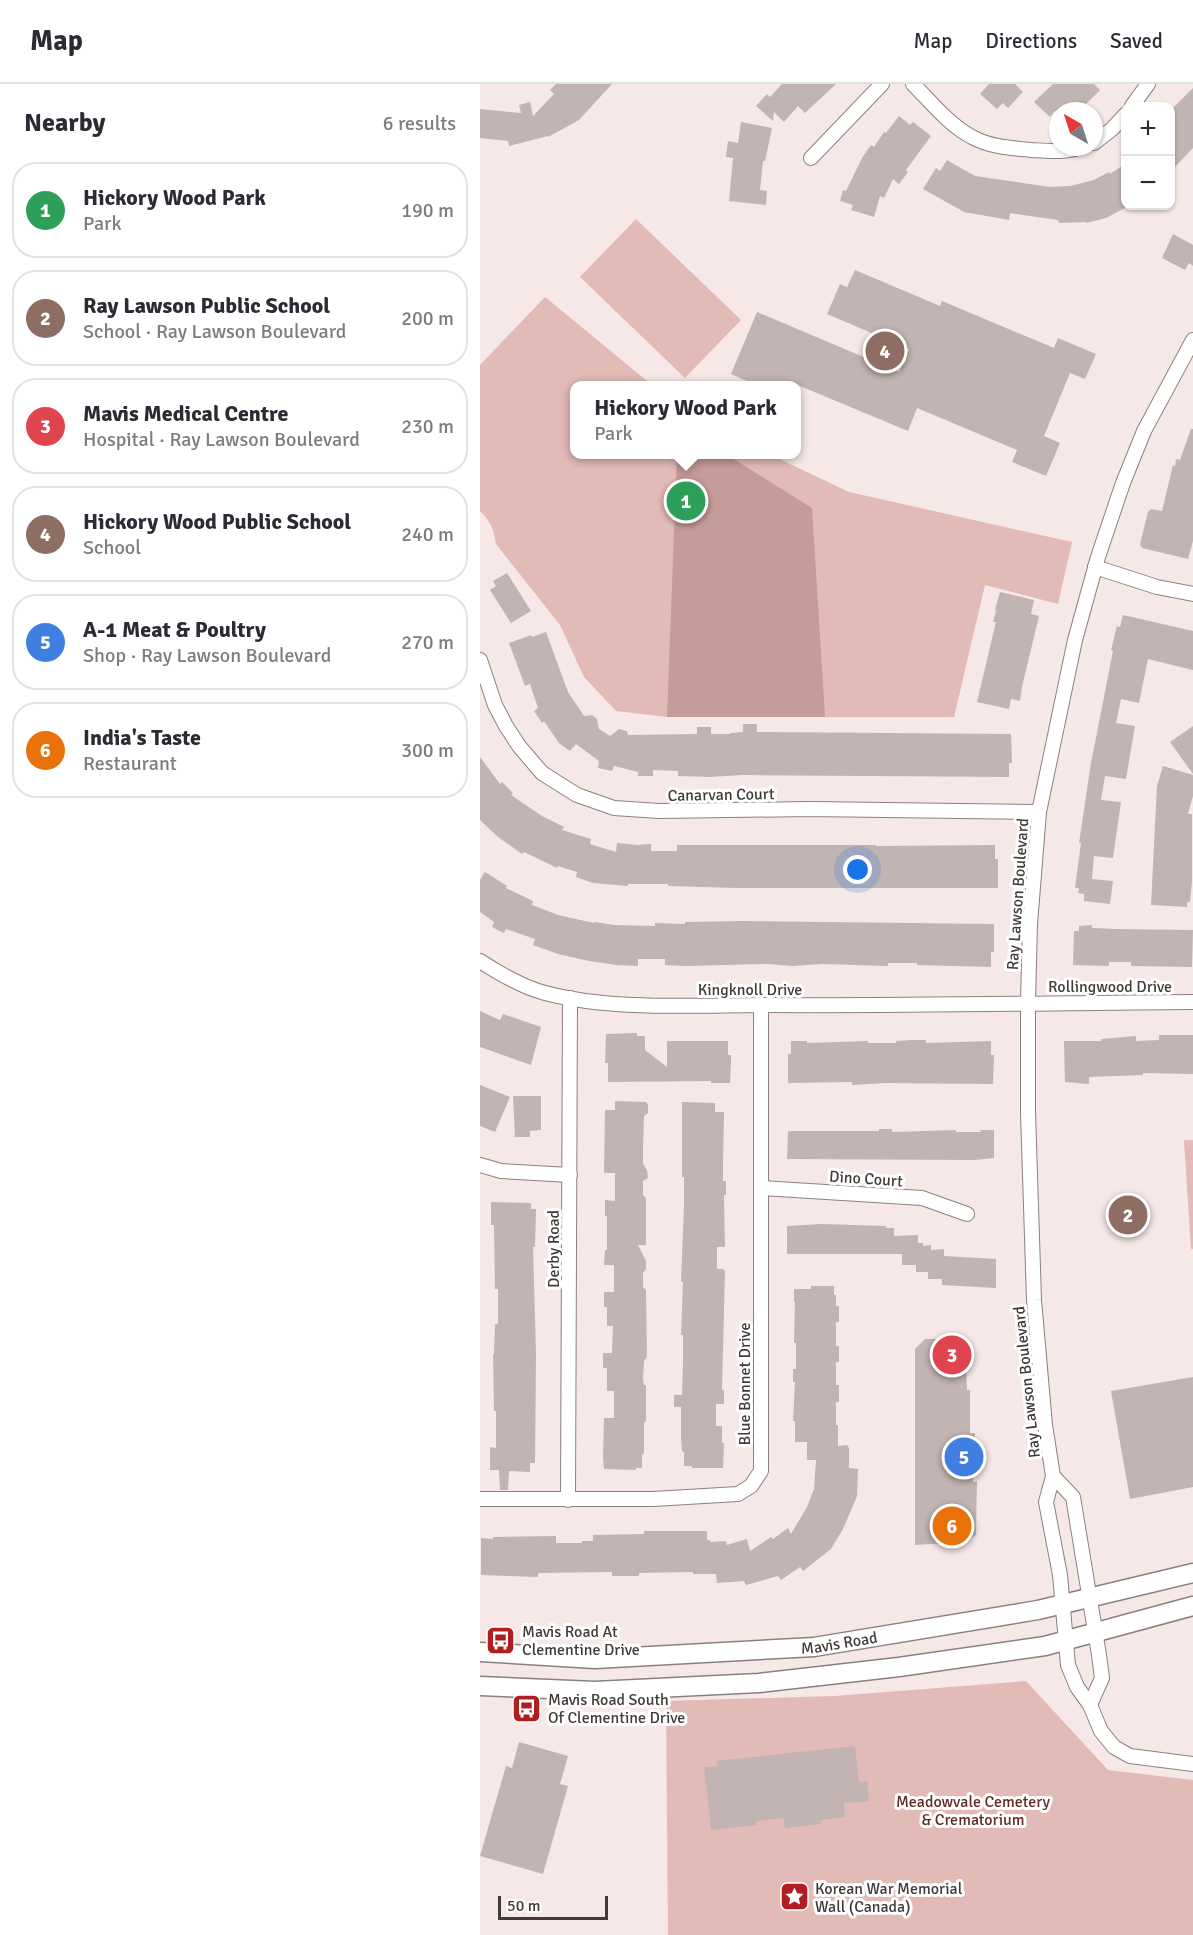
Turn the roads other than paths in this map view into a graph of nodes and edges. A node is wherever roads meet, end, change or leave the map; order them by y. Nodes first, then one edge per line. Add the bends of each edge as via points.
1 (882, 84) edge
2 (913, 84) edge
3 (1148, 84) edge
4 (1135, 102) edge
5 (1121, 119) edge
6 (1103, 136) edge
7 (1049, 152) edge
8 (812, 158) dead end
9 (1193, 340) edge
10 (1095, 567) junction
11 (1193, 594) edge
12 (480, 660) edge
13 (1039, 812) junction
14 (480, 961) edge
15 (570, 998) junction
16 (1193, 1002) edge
17 (1028, 1003) junction
18 (761, 1005) junction
19 (480, 1165) edge
20 (570, 1174) junction
21 (761, 1188) junction
22 (967, 1214) dead end
23 (1053, 1476) junction
24 (480, 1499) edge
25 (568, 1500) junction
26 (1193, 1573) edge
27 (1089, 1599) junction
28 (1062, 1605) junction
29 (1193, 1606) edge
30 (1096, 1633) junction
31 (1066, 1641) junction
32 (480, 1652) edge
33 (480, 1686) edge
34 (1090, 1705) junction
35 (1193, 1764) edge

1 - 8 street
2 - 7 street via 971,137 987,144
3 - 4 street
5 - 6 street
9 - 10 street, Ray Lawson Boulevard via 1144,431
10 - 11 street
10 - 13 street, Ray Lawson Boulevard via 1062,694
12 - 13 street, Canarvan Court via 506,726 542,773 577,795 614,808
13 - 17 street, Ray Lawson Boulevard
14 - 15 street, Kingknoll Drive via 520,984
15 - 18 street, Kingknoll Drive via 659,1005
15 - 20 street, Derby Road
16 - 17 street, Rollingwood Drive
17 - 18 street, Kingknoll Drive
17 - 23 street, Ray Lawson Boulevard via 1034,1300
18 - 21 street, Blue Bonnet Drive
19 - 20 street via 501,1171
20 - 25 street, Derby Road
21 - 22 street, Dino Court via 922,1198
21 - 25 street, Blue Bonnet Drive via 761,1471 751,1486 738,1494
23 - 27 street, Ray Lawson Boulevard via 1072,1497
23 - 28 street, Ray Lawson Boulevard via 1046,1502
24 - 25 street, Blue Bonnet Drive
26 - 27 main road, Mavis Road
27 - 28 main road, Mavis Road
27 - 30 street, Ray Lawson Boulevard
28 - 31 street, Ray Lawson Boulevard
28 - 32 main road, Mavis Road via 814,1647 595,1659
29 - 30 main road, Mavis Road
30 - 31 main road, Mavis Road
30 - 34 street, Ray Lawson Boulevard via 1102,1678
31 - 33 main road, Mavis Road via 899,1667 759,1683 595,1691
31 - 34 street, Ray Lawson Boulevard via 1068,1665
34 - 35 street via 1101,1731 1114,1747 1130,1756

